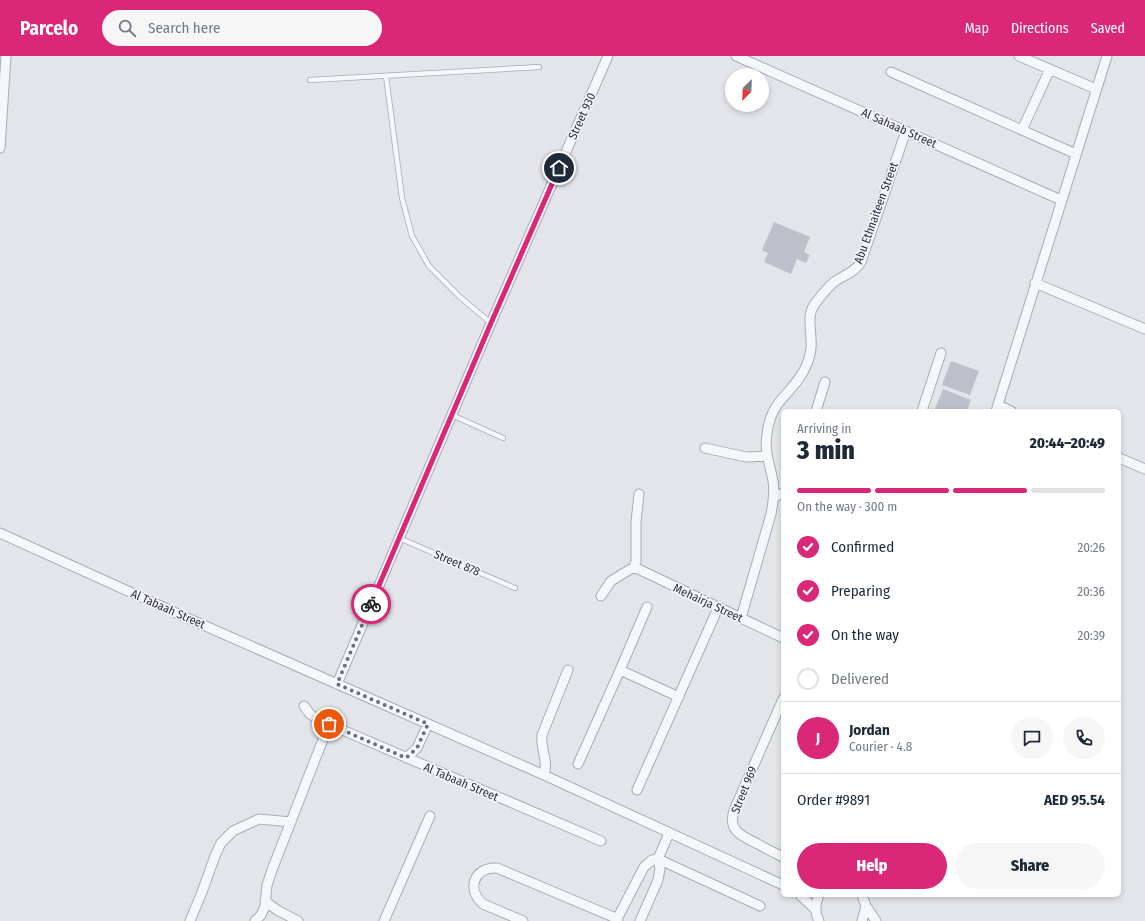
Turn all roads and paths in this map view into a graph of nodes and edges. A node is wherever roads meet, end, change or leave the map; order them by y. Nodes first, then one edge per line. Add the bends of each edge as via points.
1 (6, 56) edge
2 (608, 56) edge
3 (736, 56) edge
4 (1019, 56) edge
5 (1107, 56) edge
6 (539, 67) dead end
7 (1050, 69) junction
8 (891, 72) dead end
9 (386, 76) junction
10 (310, 80) dead end
11 (1096, 89) junction
12 (1, 112) edge
13 (1, 126) edge
14 (1022, 130) junction
15 (906, 131) junction
16 (0, 148) edge
17 (1076, 154) junction
18 (1061, 200) junction
19 (1035, 283) junction
20 (491, 323) junction
21 (1145, 329) edge
22 (941, 353) dead end
23 (824, 382) dead end
24 (997, 408) edge
25 (817, 409) edge
26 (923, 409) edge
27 (452, 415) junction
28 (503, 438) dead end
29 (704, 448) dead end
30 (767, 456) junction
31 (1121, 459) edge
32 (1145, 469) edge
33 (639, 494) dead end
34 (781, 494) edge
35 (774, 497) junction
36 (0, 533) edge
37 (399, 538) junction
38 (634, 568) junction
39 (515, 588) dead end
40 (601, 596) dead end
41 (647, 607) dead end
42 (718, 608) junction
43 (741, 618) junction
44 (781, 637) edge
45 (568, 670) dead end
46 (620, 670) junction
47 (337, 684) junction
48 (680, 697) junction
49 (781, 704) edge
50 (304, 706) dead end
51 (329, 724) junction
52 (428, 724) junction
53 (406, 758) junction
54 (578, 764) dead end
55 (544, 775) junction
56 (638, 790) dead end
57 (430, 816) dead end
58 (291, 822) junction
59 (669, 833) junction
60 (601, 841) dead end
61 (781, 856) edge
62 (658, 858) junction
63 (772, 879) junction
64 (781, 881) edge
65 (781, 884) edge
66 (802, 897) edge
67 (818, 897) edge
68 (863, 897) edge
69 (265, 901) junction
70 (760, 906) dead end
71 (866, 906) junction
72 (815, 909) junction
73 (617, 920) edge
74 (190, 921) edge
75 (256, 921) edge
76 (298, 921) edge
77 (384, 921) edge
78 (523, 921) edge
79 (640, 921) edge
80 (819, 921) edge
81 (862, 921) edge
82 (876, 921) edge

1 - 12 street
2 - 20 street, Street 930
3 - 15 street, Al Sahaab Street
4 - 7 street
5 - 11 street
6 - 9 lane
7 - 11 street
7 - 14 street
8 - 14 street
9 - 10 lane
9 - 20 lane via 402,198 412,236 429,266
11 - 17 street
12 - 13 street
13 - 16 street
14 - 17 street
15 - 18 street, Al Sahaab Street
15 - 30 street, Abu Ethnaiteen Street via 861,262 853,272 829,287 813,307 810,320 810,358 802,374 773,412 767,434
17 - 18 street
18 - 19 street
19 - 21 street
19 - 24 street
20 - 27 street, Street 930
22 - 26 street
23 - 25 street
27 - 28 lane
27 - 37 street, Street 930
29 - 30 street via 746,457
30 - 35 street, Abu Ethnaiteen Street
31 - 32 street
33 - 38 street
34 - 35 street
35 - 43 street, Abu Ethnaiteen Street via 772,514
36 - 47 street, Al Tabaah Street
37 - 39 lane, Street 878
37 - 47 street, Street 930
38 - 40 street via 610,581
38 - 42 street, Mehairja Street
41 - 46 street
42 - 43 street, Mehairja Street
42 - 48 street
43 - 44 street, Mehairja Street
45 - 55 street via 542,735 546,761
46 - 48 street
46 - 54 street
47 - 52 street, Al Tabaah Street
48 - 56 street
49 - 61 street, Street 969 via 732,819 740,835
50 - 51 street, Al Tabaah Street via 314,717
51 - 53 street, Al Tabaah Street
51 - 58 street
52 - 53 street via 417,748
52 - 55 street, Al Tabaah Street
53 - 60 street, Al Tabaah Street
55 - 59 street, Al Tabaah Street
57 - 77 street
58 - 69 street via 269,877
58 - 74 street via 259,819 233,831 221,844 215,856
59 - 62 street
59 - 63 street, Al Tabaah Street
62 - 70 street
62 - 73 street via 644,867
62 - 79 street via 660,875
63 - 64 street
63 - 65 street
66 - 72 street
67 - 72 street
68 - 71 street
69 - 75 street via 261,915
69 - 76 street
71 - 81 street
71 - 82 street
72 - 80 street
73 - 78 street via 497,868 480,872 476,877 474,889 478,900

